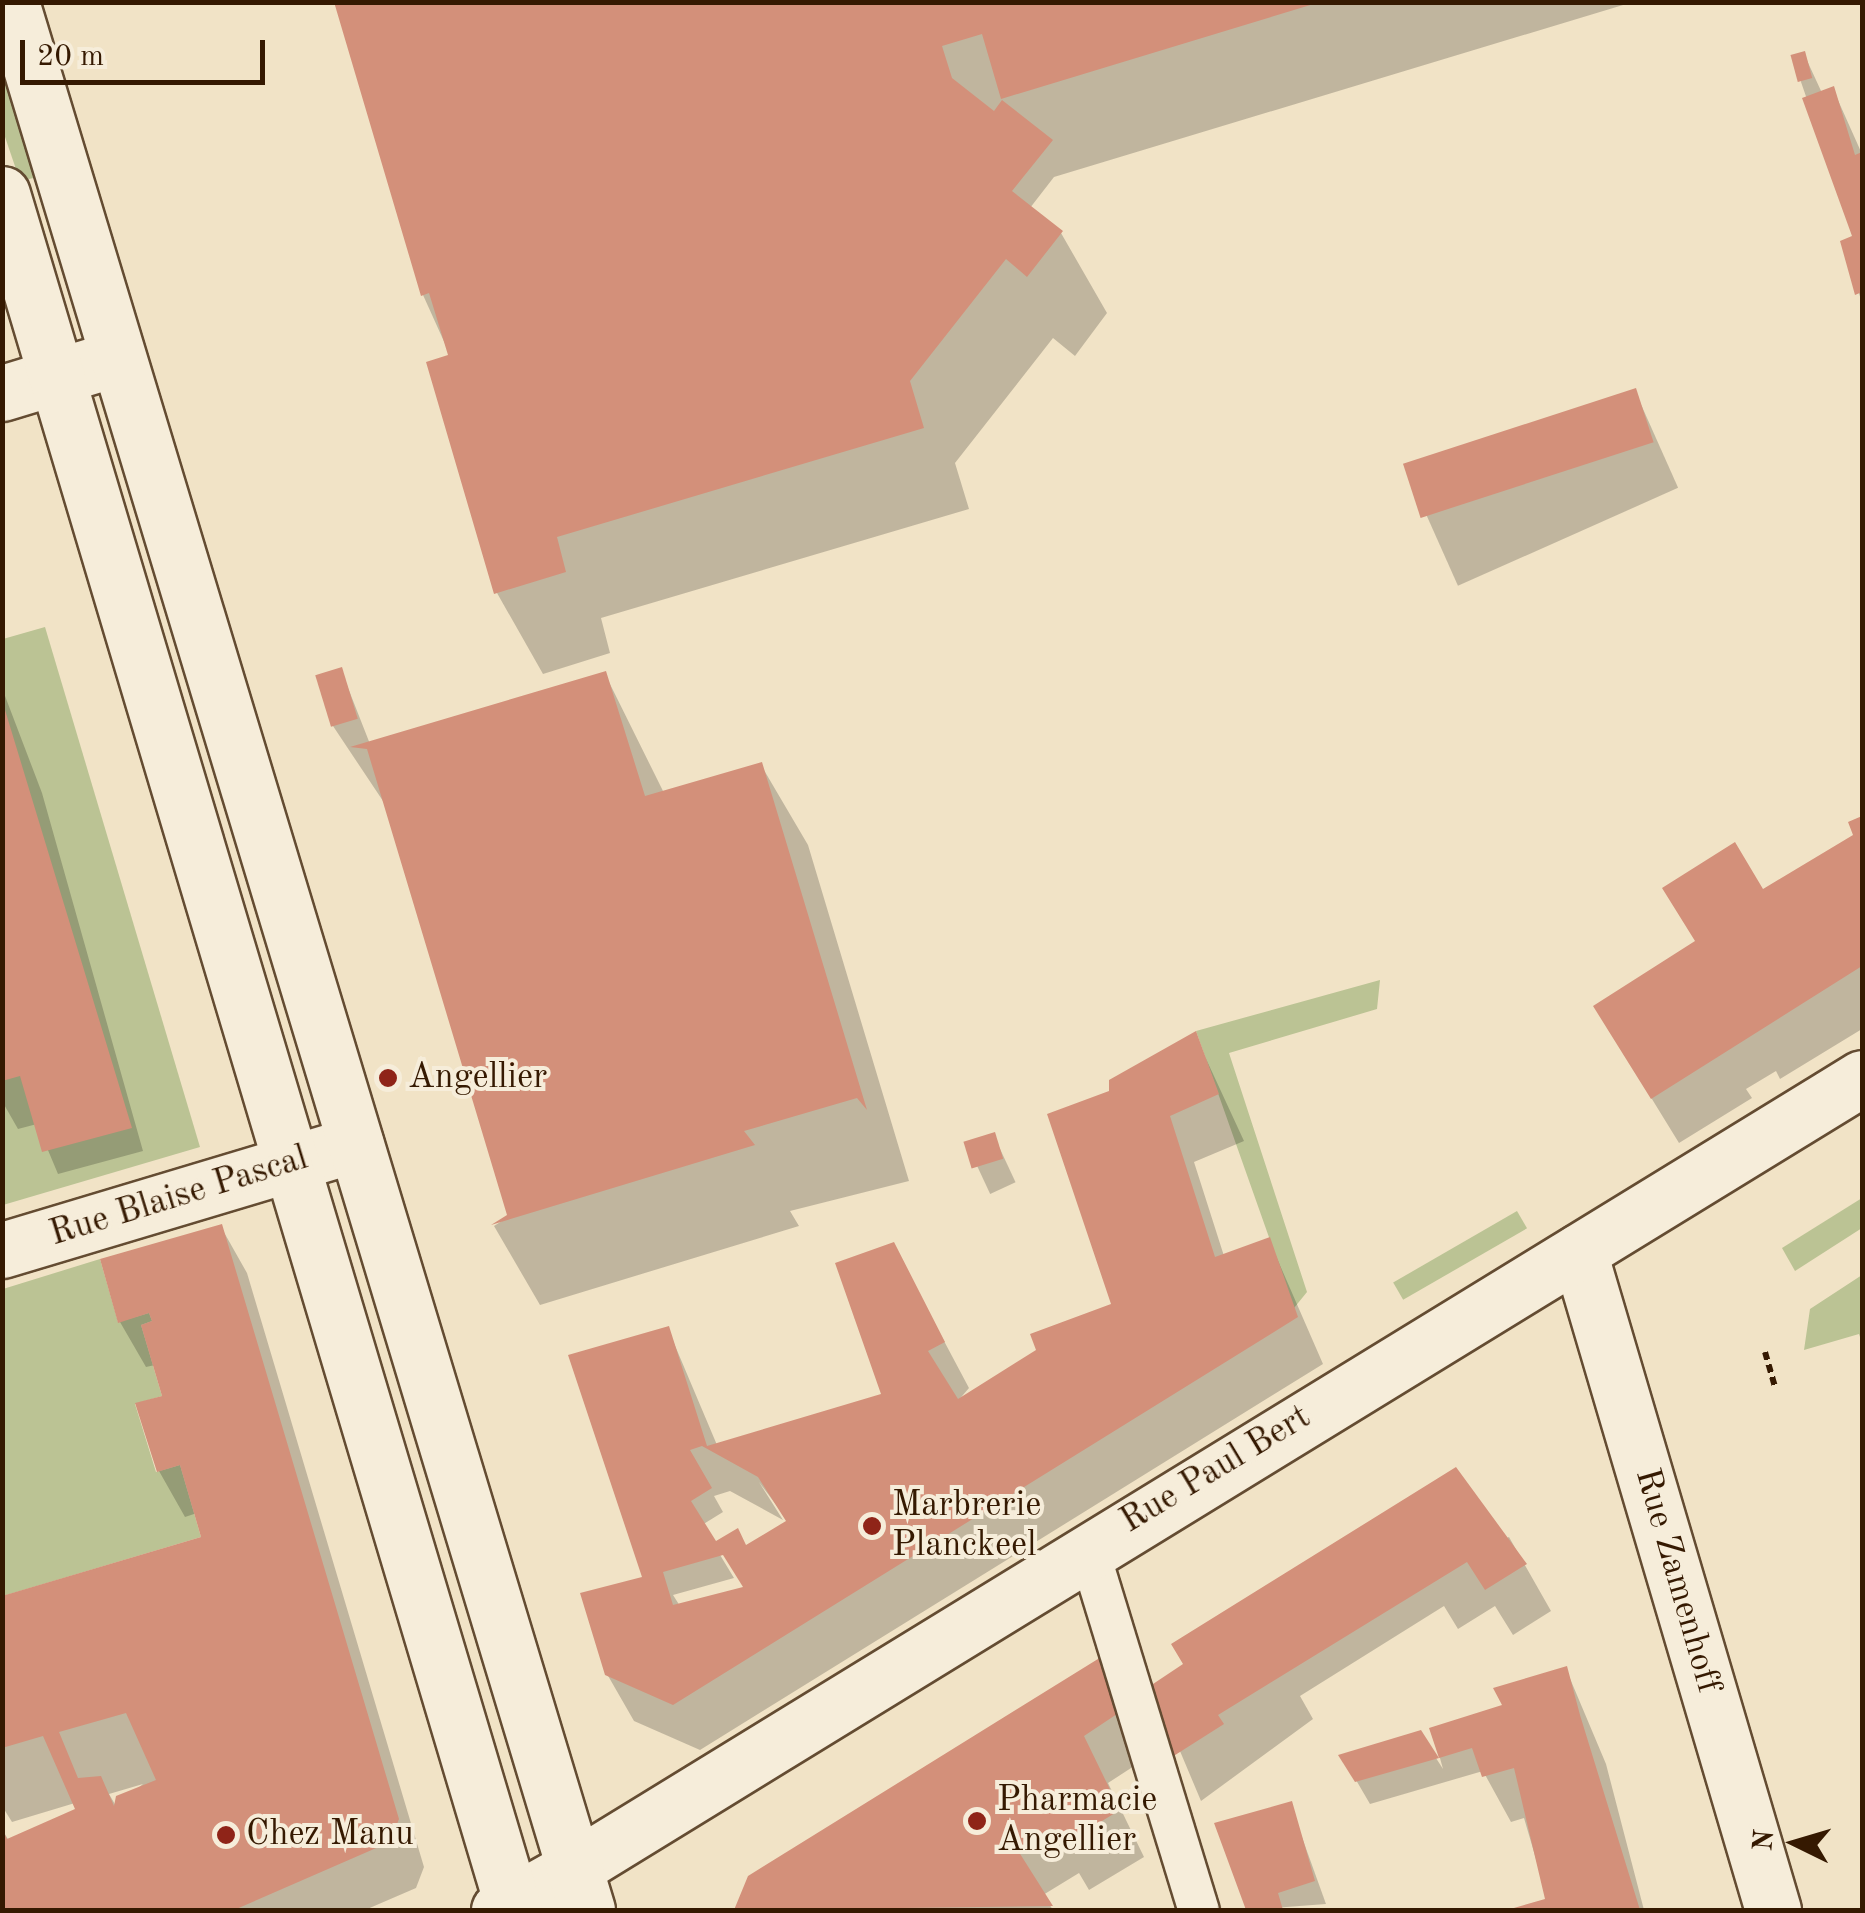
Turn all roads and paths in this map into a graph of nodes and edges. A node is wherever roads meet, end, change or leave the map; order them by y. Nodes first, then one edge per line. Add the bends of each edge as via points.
1 (11, 2) edge
2 (2, 194) edge
3 (118, 358) junction
4 (57, 376) junction
5 (2, 393) edge
6 (1862, 1078) edge
7 (355, 1144) junction
8 (292, 1163) junction
9 (2, 1250) edge
10 (1578, 1252) junction
11 (1765, 1352) dead end
12 (1774, 1386) dead end
13 (1088, 1548) junction
14 (580, 1889) edge
15 (508, 1909) edge
16 (1199, 1910) edge
17 (1773, 1910) edge

1 - 3 main road
2 - 4 main road
3 - 4 main road
3 - 7 main road
4 - 5 main road
4 - 8 main road
6 - 10 main road, Rue Paul Bert
7 - 8 main road, Rue Blaise Pascal
7 - 14 main road
8 - 9 main road, Rue Blaise Pascal
8 - 15 main road
10 - 13 main road, Rue Paul Bert
10 - 17 main road, Rue Zamenhoff
11 - 12 path
13 - 14 main road, Rue Paul Bert
13 - 16 lane
14 - 15 main road, Rue Paul Bert

